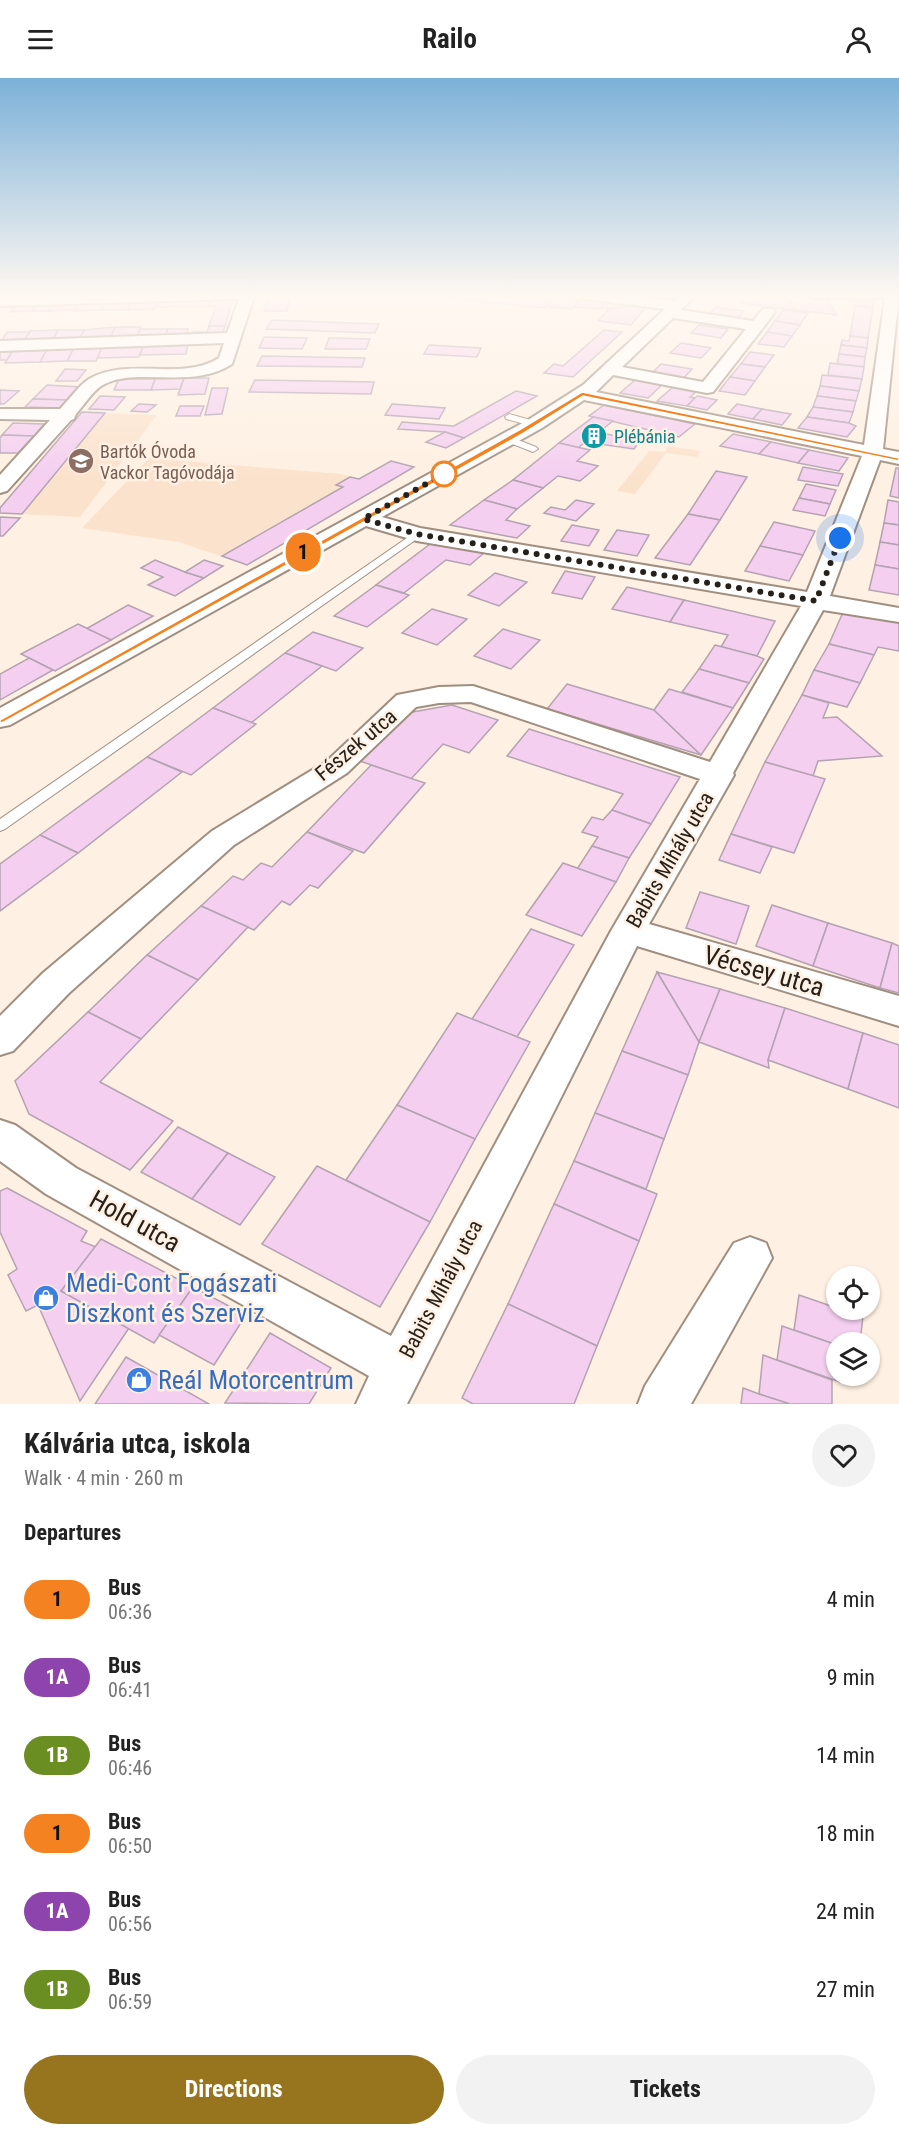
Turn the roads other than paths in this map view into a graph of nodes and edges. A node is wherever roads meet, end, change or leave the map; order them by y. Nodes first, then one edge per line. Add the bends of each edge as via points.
1 (228, 356) edge
2 (625, 356) edge
3 (732, 356) edge
4 (885, 356) edge
5 (611, 370) junction
6 (582, 394) junction
7 (0, 414) edge
8 (68, 415) junction
9 (509, 417) dead end
10 (535, 424) junction
11 (508, 439) junction
12 (533, 448) dead end
13 (873, 453) junction
14 (899, 458) edge
15 (1, 486) edge
16 (363, 519) junction
17 (417, 534) junction
18 (816, 601) junction
19 (899, 615) edge
20 (0, 720) edge
21 (719, 776) junction
22 (0, 826) edge
23 (628, 931) junction
24 (899, 1011) edge
25 (0, 1040) edge
26 (0, 1138) edge
27 (750, 1258) dead end
28 (390, 1385) edge
29 (663, 1404) edge

1 - 8 street via 219,368 204,371 107,377 94,383
2 - 5 street
3 - 5 street via 707,388
4 - 13 street, Babits Mihály utca
5 - 6 street
6 - 10 street
6 - 13 street
7 - 8 street
8 - 15 street
9 - 10 lane
10 - 11 street
11 - 12 lane
11 - 16 street
13 - 14 street
13 - 18 street, Babits Mihály utca
16 - 17 street
16 - 20 street
17 - 18 street
17 - 22 lane
18 - 19 street
18 - 21 street, Babits Mihály utca
21 - 23 street, Babits Mihály utca
21 - 25 street, Fészek utca via 473,694 407,701 337,767 223,838 56,983
23 - 24 street, Vécsey utca
23 - 28 street, Babits Mihály utca
26 - 28 street, Hold utca via 61,1181
27 - 29 street

